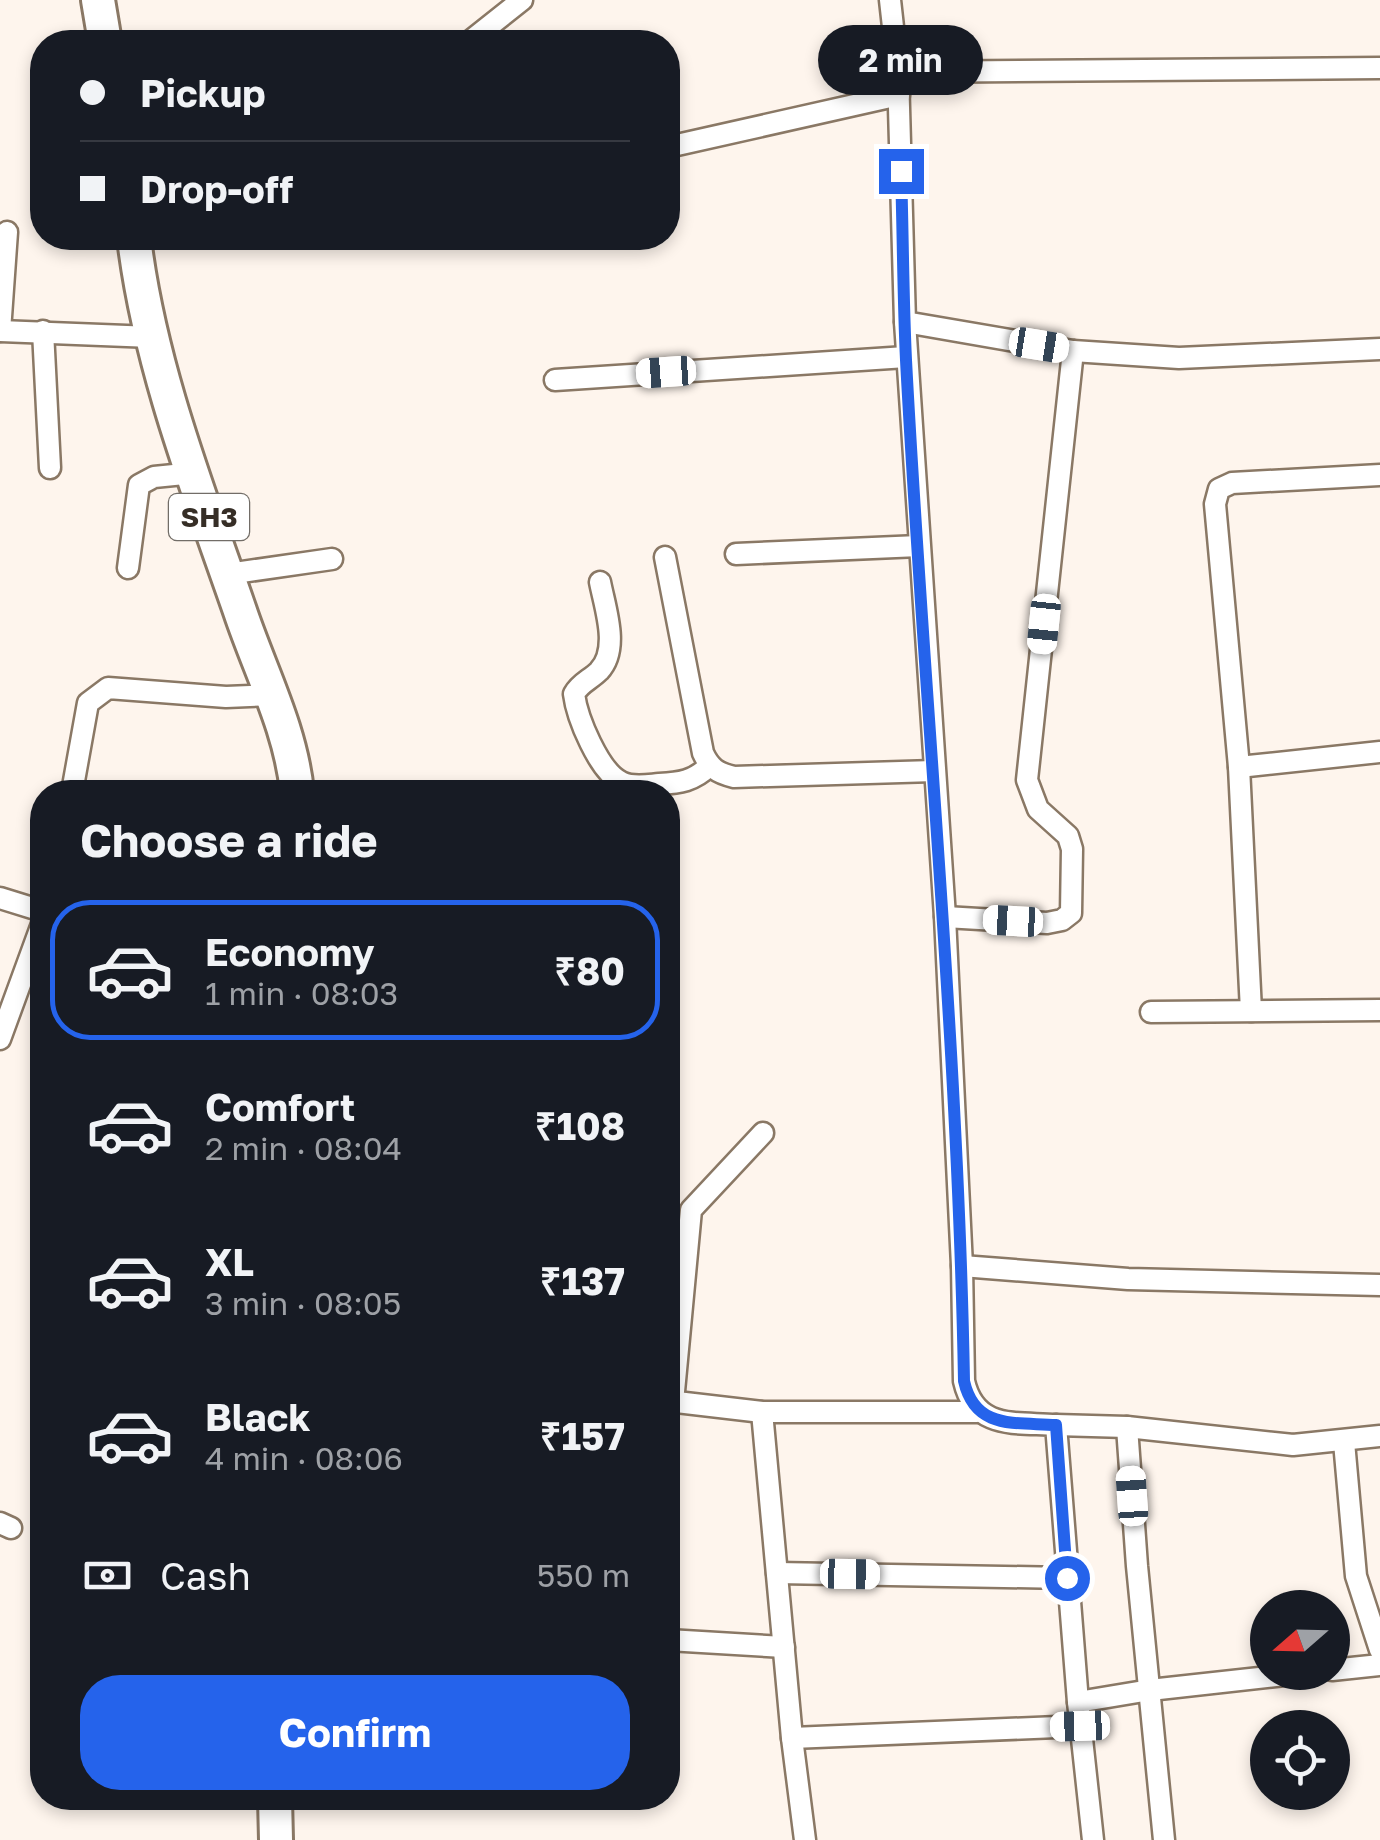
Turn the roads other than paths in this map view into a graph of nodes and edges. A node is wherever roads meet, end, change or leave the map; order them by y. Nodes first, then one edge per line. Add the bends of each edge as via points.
1 (98, 0) edge
2 (522, 0) edge
3 (890, 0) edge
4 (103, 30) edge
5 (484, 30) edge
6 (1380, 68) edge
7 (898, 72) junction
8 (898, 95) junction
9 (680, 144) edge
10 (7, 232) dead end
11 (136, 250) edge
12 (905, 322) junction
13 (0, 331) edge
14 (43, 331) junction
15 (152, 337) junction
16 (1380, 349) edge
17 (1073, 350) junction
18 (906, 357) junction
19 (556, 380) dead end
20 (50, 468) dead end
21 (194, 473) junction
22 (1380, 475) edge
23 (919, 546) junction
24 (736, 554) dead end
25 (665, 558) dead end
26 (332, 559) dead end
27 (128, 568) dead end
28 (228, 574) junction
29 (600, 582) dead end
30 (271, 695) junction
31 (1380, 752) edge
32 (709, 766) junction
33 (1239, 767) junction
34 (934, 772) junction
35 (74, 780) edge
36 (294, 780) edge
37 (617, 780) edge
38 (680, 782) edge
39 (0, 898) edge
40 (30, 907) edge
41 (945, 917) junction
42 (30, 957) edge
43 (1380, 1010) edge
44 (1252, 1011) junction
45 (1151, 1012) dead end
46 (0, 1039) edge
47 (763, 1133) dead end
48 (962, 1266) junction
49 (1380, 1286) edge
50 (680, 1311) edge
51 (680, 1403) edge
52 (762, 1412) junction
53 (977, 1412) junction
54 (1056, 1425) junction
55 (1127, 1428) junction
56 (1380, 1436) edge
57 (1344, 1442) junction
58 (777, 1573) junction
59 (1067, 1578) junction
60 (680, 1639) edge
61 (784, 1647) junction
62 (1380, 1650) edge
63 (1380, 1666) edge
64 (1350, 1668) edge
65 (1250, 1679) edge
66 (1150, 1690) junction
67 (1078, 1702) junction
68 (1080, 1726) junction
69 (792, 1738) junction
70 (275, 1810) edge
71 (276, 1840) edge
72 (796, 1840) edge
73 (805, 1840) edge
74 (1093, 1840) edge
75 (1164, 1840) edge

1 - 4 main road
2 - 5 street
3 - 7 street
6 - 7 street
7 - 8 street
8 - 9 street
8 - 12 street
10 - 13 street
11 - 15 main road, SH3
12 - 17 street
12 - 18 street
13 - 14 street
14 - 15 street
14 - 20 street
15 - 21 main road, SH3
16 - 17 street via 1208,358
17 - 41 street via 1027,780 1038,810 1068,836 1071,913 1047,923
18 - 19 street
18 - 23 street
21 - 27 street via 139,485
21 - 28 main road, SH3
22 - 33 street via 1232,482 1219,489 1215,504
23 - 24 street
23 - 34 street
25 - 32 street
26 - 28 street
28 - 30 main road, SH3
29 - 37 street via 607,658 574,694 594,748
30 - 35 street via 108,688 88,703
30 - 36 main road, SH3
31 - 33 street
32 - 34 street via 734,778
32 - 38 street
33 - 44 street
34 - 41 street
39 - 40 street
41 - 48 street
42 - 46 street
43 - 44 street
44 - 45 street
47 - 50 street via 691,1210
48 - 49 street via 1128,1280
48 - 53 street via 964,1381
51 - 52 street
52 - 53 street
52 - 58 street
53 - 54 street
54 - 55 street
54 - 59 street
55 - 57 street via 1268,1444
55 - 66 street
56 - 57 street
57 - 62 street via 1356,1576
58 - 59 street
58 - 61 street
59 - 67 street
60 - 61 street
61 - 69 street
63 - 64 street
65 - 66 street
66 - 67 street
66 - 75 street
67 - 68 street
68 - 69 street
68 - 74 street
69 - 73 street
70 - 71 main road
72 - 73 street

